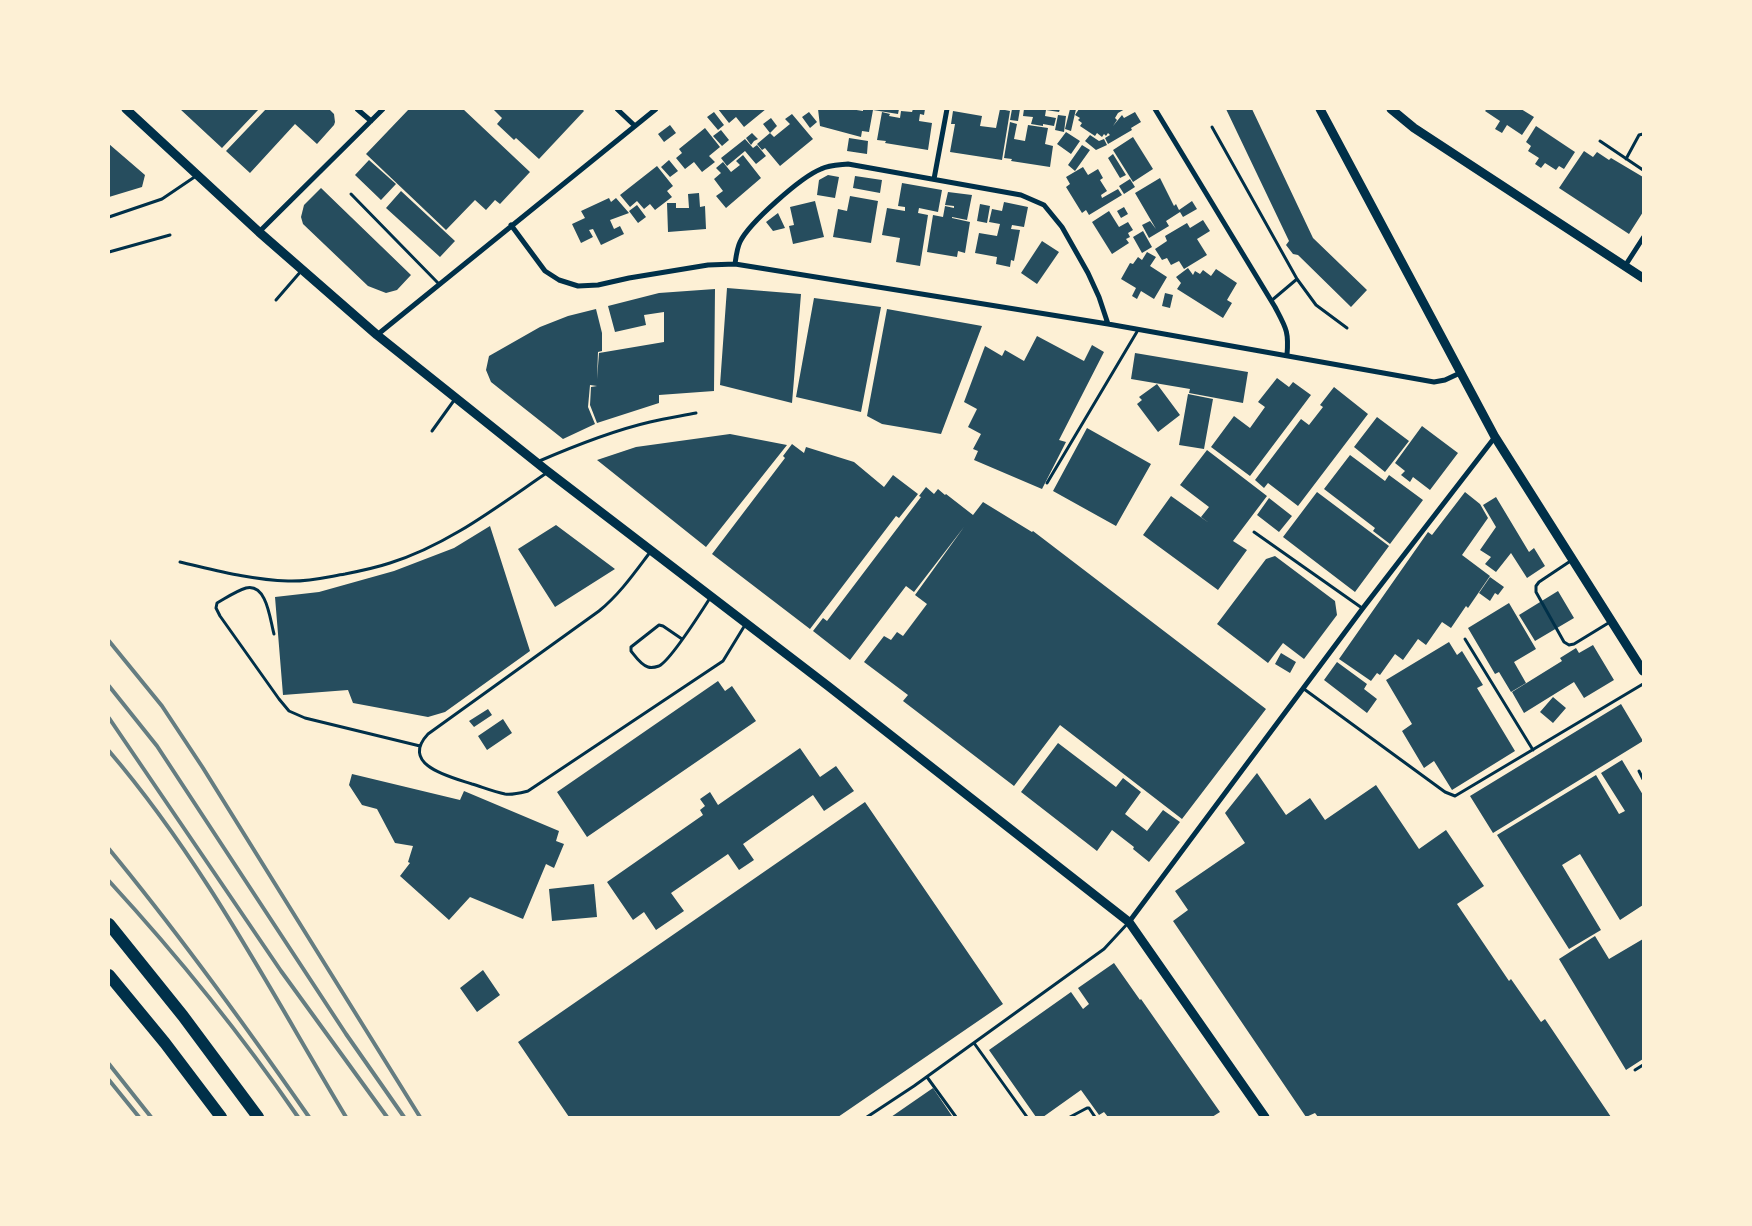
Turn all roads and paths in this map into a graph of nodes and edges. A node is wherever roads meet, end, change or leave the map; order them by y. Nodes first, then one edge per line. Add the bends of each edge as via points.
1 (126, 109) edge
2 (357, 109) edge
3 (383, 109) edge
4 (617, 109) edge
5 (656, 109) edge
6 (947, 109) edge
7 (1155, 109) edge
8 (1320, 109) edge
9 (1391, 109) edge
10 (370, 121) junction
11 (635, 126) junction
12 (1212, 127) dead end
13 (1643, 134) edge
14 (1600, 141) dead end
15 (1626, 159) junction
16 (1643, 170) edge
17 (197, 176) junction
18 (934, 179) junction
19 (351, 194) dead end
20 (109, 216) edge
21 (511, 225) junction
22 (259, 232) junction
23 (170, 235) dead end
24 (1643, 238) edge
25 (109, 252) edge
26 (735, 264) junction
27 (1625, 266) junction
28 (302, 270) junction
29 (1643, 278) edge
30 (1297, 279) junction
31 (439, 284) junction
32 (276, 300) dead end
33 (1271, 301) junction
34 (1108, 324) junction
35 (1347, 328) dead end
36 (1138, 330) junction
37 (377, 335) junction
38 (1287, 355) junction
39 (1460, 373) junction
40 (456, 398) junction
41 (696, 413) dead end
42 (432, 431) dead end
43 (1495, 436) junction
44 (537, 462) junction
45 (549, 472) junction
46 (1047, 483) dead end
47 (1254, 532) dead end
48 (652, 550) junction
49 (1573, 560) junction
50 (180, 562) dead end
51 (712, 596) junction
52 (1363, 608) junction
53 (1612, 621) junction
54 (746, 623) junction
55 (274, 634) dead end
56 (682, 639) junction
57 (1465, 639) dead end
58 (1643, 671) edge
59 (1643, 684) edge
60 (1304, 689) junction
61 (420, 746) junction
62 (1533, 750) junction
63 (1639, 771) dead end
64 (1643, 779) edge
65 (1130, 922) junction
66 (109, 924) edge
67 (109, 974) edge
68 (974, 1043) junction
69 (1643, 1065) edge
70 (1635, 1070) dead end
71 (927, 1077) junction
72 (222, 1117) edge
73 (258, 1117) edge
74 (867, 1117) edge
75 (956, 1117) edge
76 (1027, 1117) edge
77 (1070, 1117) edge
78 (1095, 1117) edge
79 (1265, 1117) edge

1 - 17 main road
2 - 10 street
3 - 10 street
4 - 11 street
5 - 11 street
6 - 18 street
7 - 33 street
8 - 39 main road
9 - 27 main road via 1414,128
10 - 22 street
11 - 21 street
12 - 30 lane
13 - 15 lane
14 - 15 lane
15 - 16 lane
17 - 20 lane via 162,199
17 - 22 main road
18 - 26 street via 848,164 820,169 755,221 739,243
18 - 34 street via 1022,195 1044,205 1062,227 1088,273
19 - 31 lane
21 - 26 street via 545,271 578,286 708,265
21 - 31 street
22 - 28 main road
23 - 25 lane
24 - 27 street
26 - 34 street
27 - 29 main road
28 - 32 lane
28 - 37 main road
30 - 33 lane
30 - 35 lane via 1316,305
31 - 37 street
33 - 38 street via 1287,330
34 - 36 street
36 - 38 street
36 - 46 lane
37 - 40 main road
38 - 39 street via 1434,382
39 - 43 main road
40 - 42 lane
40 - 44 main road
41 - 44 lane via 607,434
43 - 49 main road
43 - 52 street
44 - 45 main road
45 - 48 main road
45 - 50 lane via 447,538 390,563 362,570 290,581 238,575
47 - 52 lane
48 - 51 main road
48 - 61 lane via 610,602 428,734
49 - 53 main road
49 - 53 lane via 1536,586 1536,592 1564,642 1574,644
51 - 54 main road
51 - 56 lane
52 - 60 street
53 - 58 main road
54 - 61 lane via 723,661 528,791 503,794 442,775 427,767 420,755
54 - 65 main road
55 - 61 lane via 264,597 257,589 244,589 217,603 220,616 289,711 305,718
56 - 56 lane via 658,625 631,647 631,651 644,665 658,666
57 - 62 lane
59 - 62 lane
60 - 62 lane via 1453,795
60 - 65 street
63 - 64 lane
65 - 68 lane via 1104,949
65 - 79 main road
66 - 73 highway
67 - 72 highway
68 - 71 lane
68 - 76 lane
69 - 70 lane
71 - 74 lane
71 - 75 lane
77 - 78 lane via 1084,1108 1089,1108

